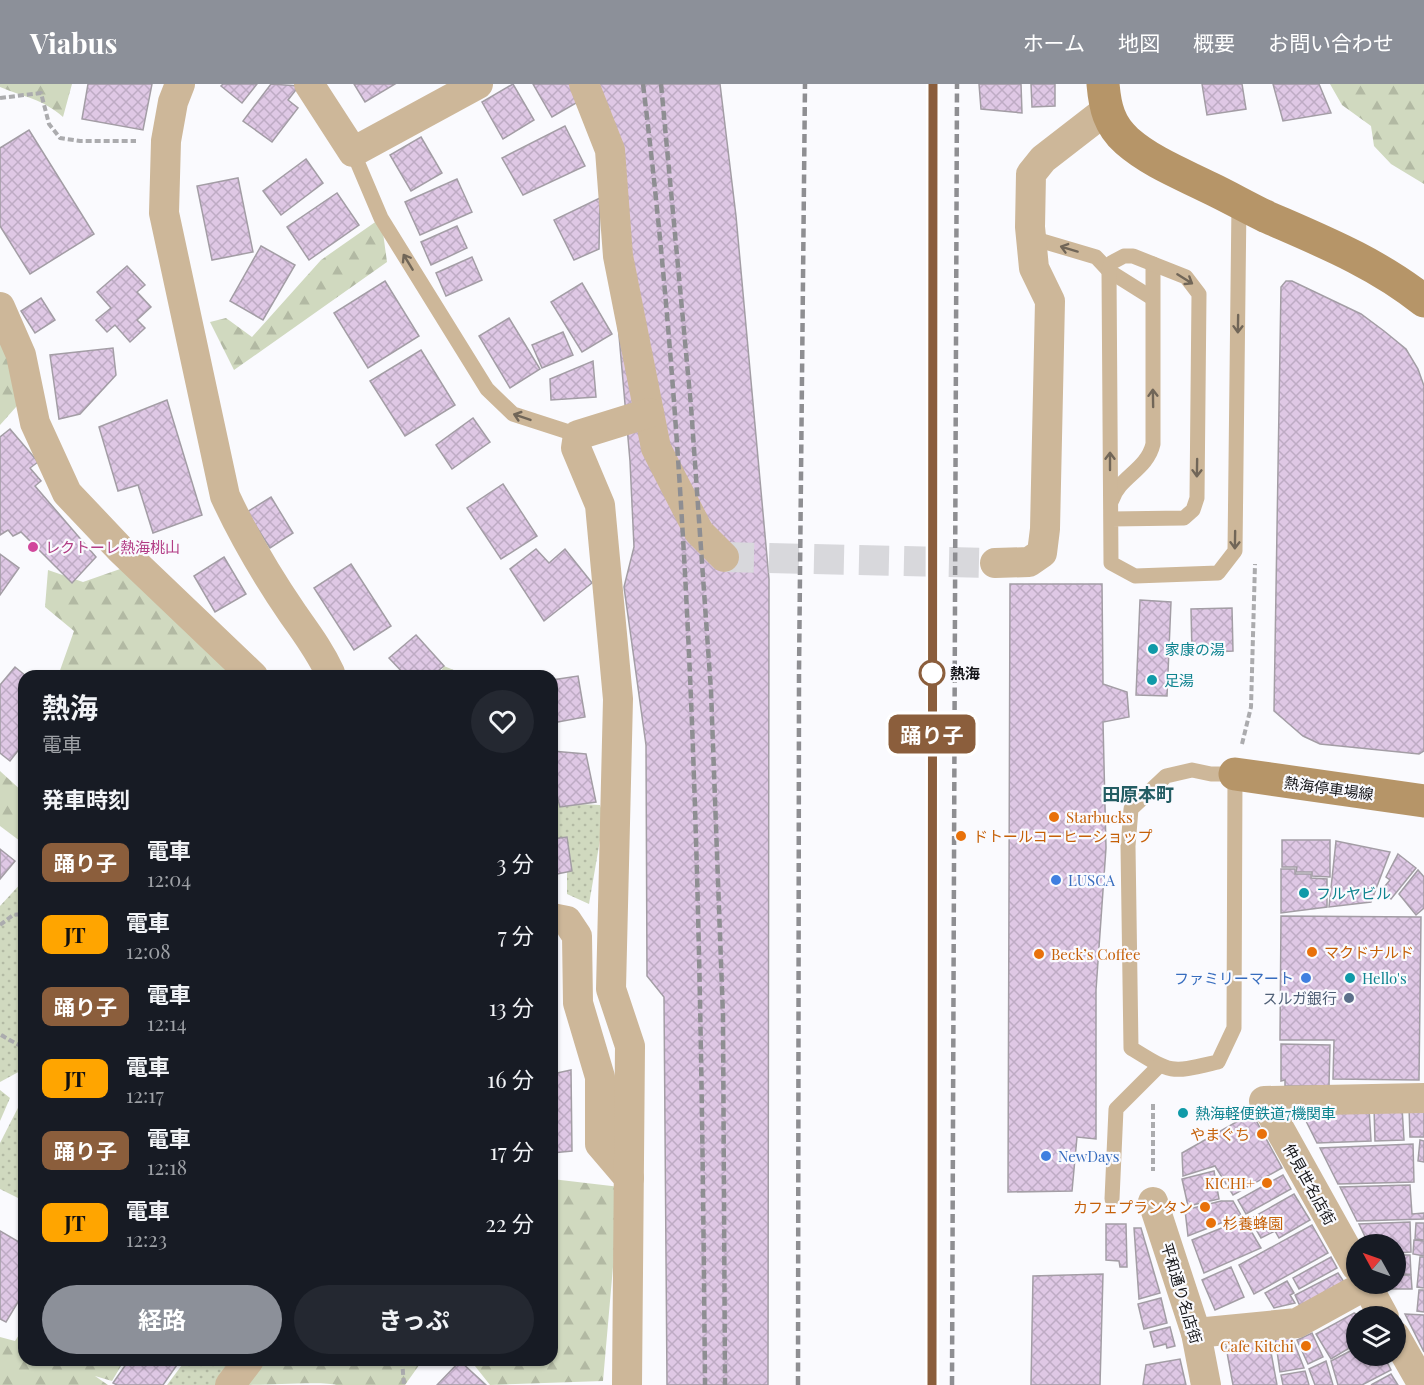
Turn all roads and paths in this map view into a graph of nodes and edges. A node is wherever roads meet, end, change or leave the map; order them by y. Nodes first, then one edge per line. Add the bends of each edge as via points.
1 (180, 84) edge
2 (309, 84) edge
3 (478, 84) edge
4 (584, 84) edge
5 (1104, 97) edge
6 (0, 98) edge
7 (166, 141) junction
8 (353, 152) junction
9 (1239, 202) junction
10 (1030, 227) junction
11 (1154, 264) junction
12 (1109, 271) junction
13 (1152, 298) junction
14 (1424, 301) edge
15 (0, 307) edge
16 (649, 413) junction
17 (578, 435) junction
18 (1111, 503) junction
19 (1111, 519) junction
20 (724, 557) tunnel mouth
21 (995, 563) tunnel mouth
22 (247, 670) edge
23 (329, 670) edge
24 (1235, 774) junction
25 (1424, 801) edge
26 (18, 915) edge
27 (558, 919) edge
28 (0, 925) edge
29 (1, 1035) edge
30 (18, 1045) edge
31 (1160, 1066) junction
32 (1424, 1098) edge
33 (1153, 1102) dead end
34 (629, 1178) junction
35 (1112, 1198) dead end
36 (1153, 1202) joint
37 (1346, 1248) edge
38 (1346, 1290) edge
39 (1196, 1333) junction
40 (1406, 1355) edge
41 (244, 1366) edge
42 (402, 1366) edge
43 (230, 1385) edge
44 (404, 1385) edge
45 (625, 1385) edge
46 (1206, 1385) edge
47 (1423, 1385) edge

1 - 7 street
2 - 8 street
3 - 8 street
4 - 16 street via 610,150 618,256
5 - 9 street via 1126,141
5 - 10 street via 1032,174
6 - 7 path via 41,93 49,124 60,138
7 - 23 street via 164,213 225,496 243,535 320,650
17 -> 8 lane via 513,414 487,389 381,218
9 - 14 street via 1346,252 1396,279
9 -> 19 lane via 1235,551 1218,573 1135,576 1112,563
12 -> 10 lane via 1096,257 1038,239
10 - 21 street via 1034,268 1050,301 1045,529 1042,554 1029,562
11 - 12 lane via 1124,256 1112,263
11 - 13 lane
11 -> 19 lane via 1186,277 1199,294 1197,498 1193,510 1184,518
12 - 13 lane
18 -> 12 lane
18 -> 13 lane via 1116,489 1148,459 1153,444
15 - 22 street via 21,355 35,423 68,493 121,550
16 - 17 street
16 - 20 street via 656,448 699,532
17 - 34 street via 576,448 600,505 618,699 611,989 630,1046
18 - 19 lane
24 - 25 street, 熱海停車場線
24 - 31 lane via 1234,1028 1218,1062 1176,1072
24 - 31 lane via 1191,770 1166,776 1131,809 1131,1048
26 - 28 path
27 - 34 street via 567,921 577,936 578,1003 600,1077 600,1144
29 - 30 path
31 - 35 lane via 1116,1109
32 - 37 street, 仲見世名店街 via 1264,1101
33 - 36 path
34 - 45 street
36 - 39 street, 平和通り名店街
38 - 39 street via 1297,1323
39 - 46 street, 平和通り名店街
40 - 47 street
41 - 43 street
42 - 44 path

